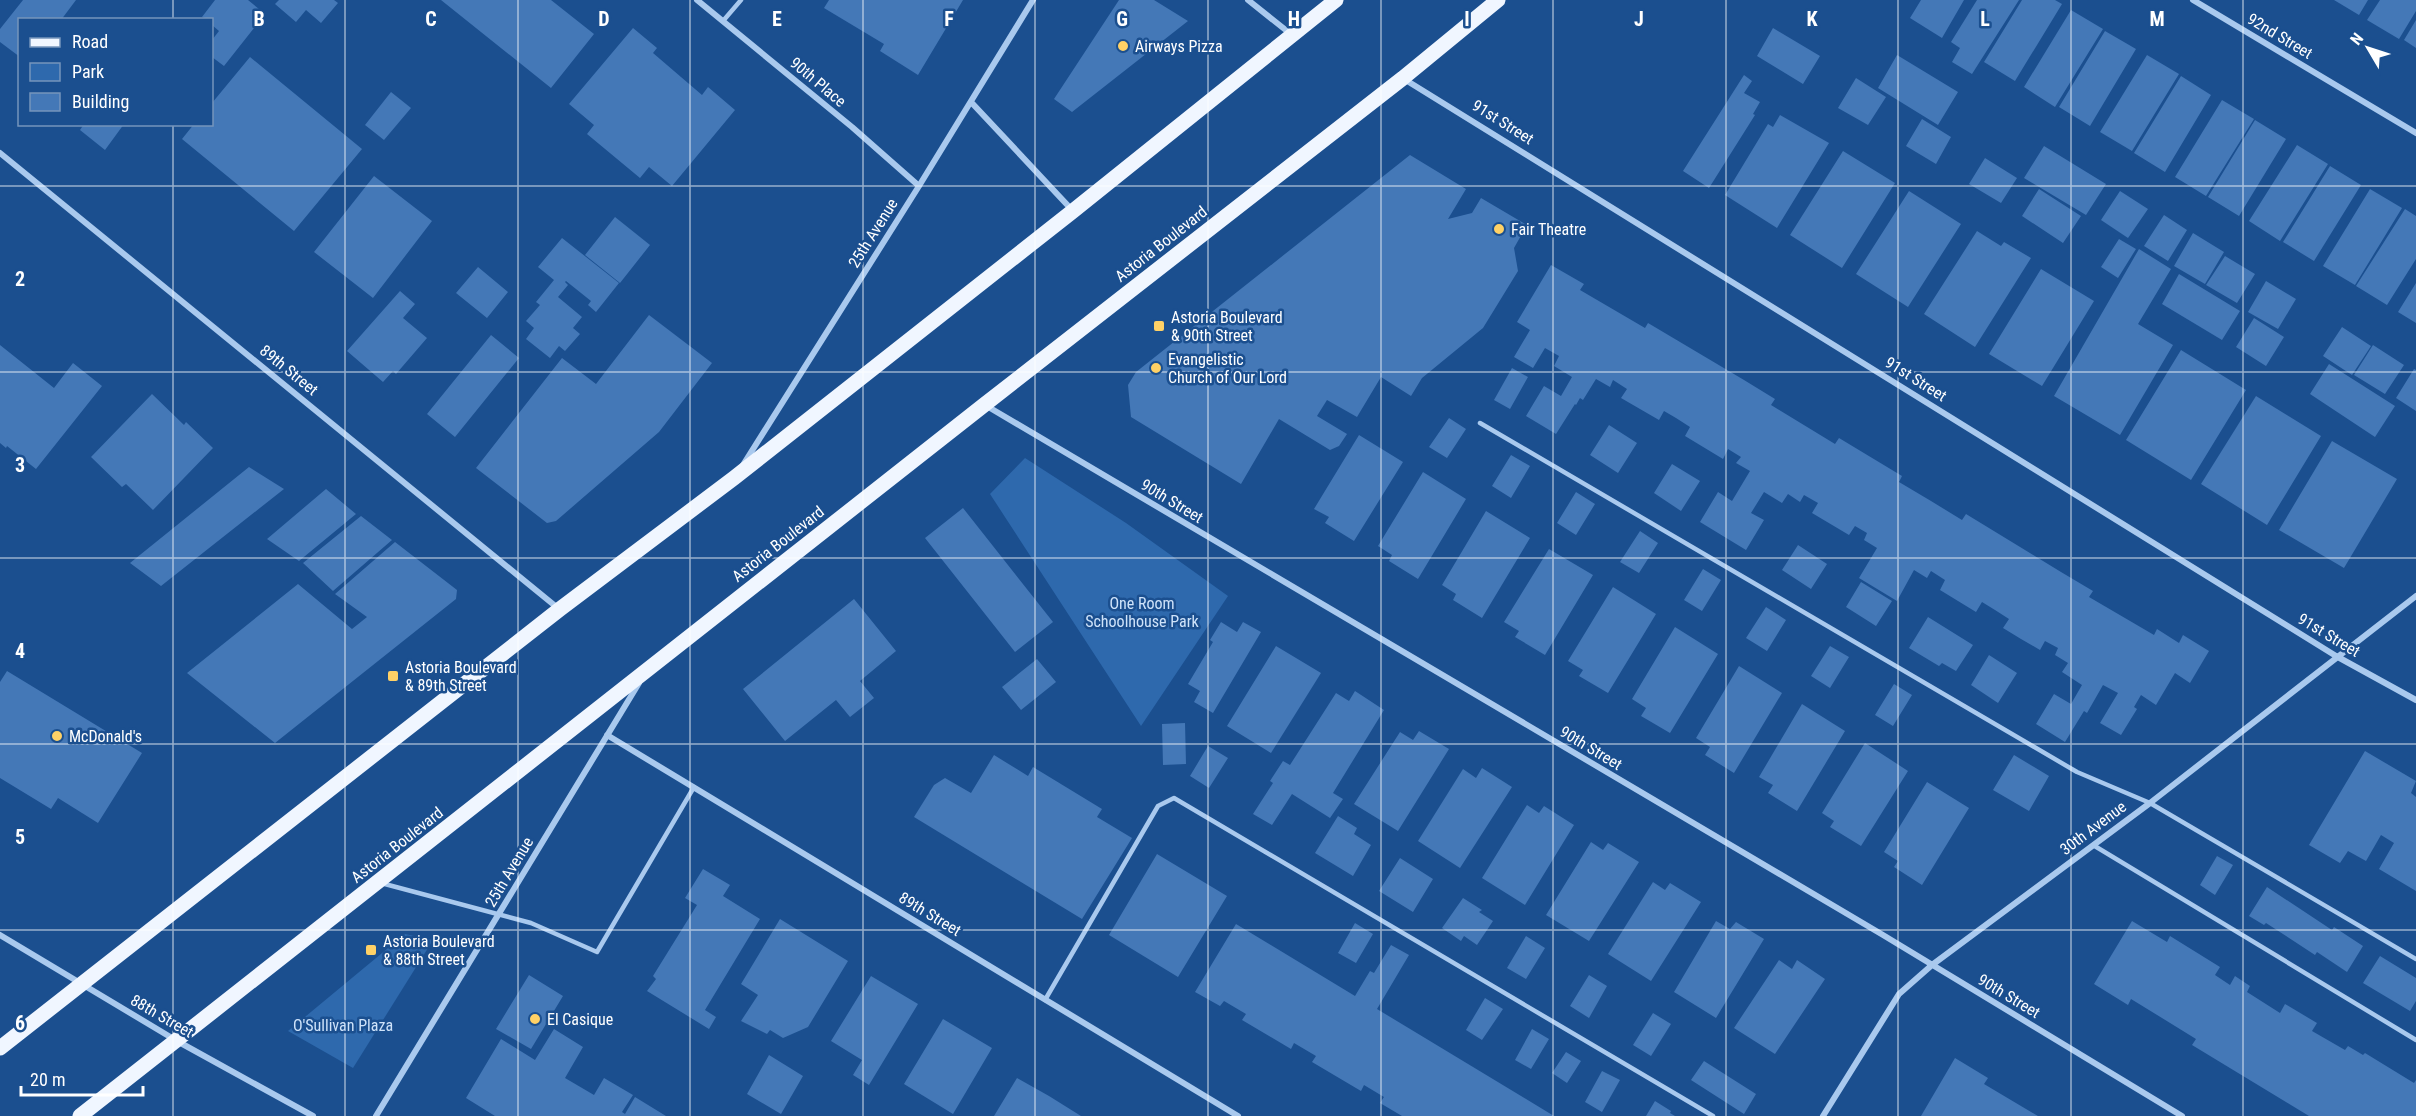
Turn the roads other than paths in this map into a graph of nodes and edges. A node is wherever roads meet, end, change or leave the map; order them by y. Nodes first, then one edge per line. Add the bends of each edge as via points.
1 (697, 0) edge
2 (741, 0) edge
3 (1033, 0) edge
4 (1248, 0) edge
5 (1336, 0) edge
6 (1498, 0) edge
7 (2193, 0) edge
8 (723, 21) junction
9 (1292, 35) junction
10 (1403, 78) junction
11 (971, 102) junction
12 (2416, 133) edge
13 (0, 153) edge
14 (919, 186) junction
15 (1073, 212) junction
16 (984, 405) junction
17 (1480, 423) dead end
18 (734, 478) junction
19 (2416, 596) edge
20 (560, 609) junction
21 (2336, 656) junction
22 (646, 673) junction
23 (2416, 700) edge
24 (607, 735) junction
25 (694, 787) junction
26 (2150, 802) junction
27 (2093, 845) junction
28 (378, 883) junction
29 (499, 914) junction
30 (0, 935) edge
31 (2416, 959) edge
32 (1932, 966) junction
33 (81, 985) junction
34 (1046, 1000) junction
35 (2416, 1040) edge
36 (177, 1041) junction
37 (0, 1048) edge
38 (80, 1116) edge
39 (313, 1116) edge
40 (376, 1116) edge
41 (1239, 1116) edge
42 (1713, 1116) edge
43 (1823, 1116) edge
44 (2182, 1116) edge

1 - 8 street, 90th Place
2 - 8 lane
3 - 11 street, 25th Avenue
4 - 9 street
5 - 9 main road
6 - 10 main road, Astoria Boulevard
7 - 12 street, 92nd Street
8 - 14 street, 90th Place
9 - 15 main road
10 - 16 main road, Astoria Boulevard
10 - 21 street, 91st Street
11 - 14 street, 25th Avenue
11 - 15 street
13 - 20 street, 89th Street
14 - 18 street, 25th Avenue
15 - 18 main road
16 - 22 main road, Astoria Boulevard
16 - 32 street, 90th Street
17 - 26 lane via 2077,772
18 - 20 main road
19 - 21 street, 30th Avenue
20 - 33 main road
21 - 23 street, 91st Street
21 - 26 street, 30th Avenue
22 - 24 street, 25th Avenue
22 - 28 main road, Astoria Boulevard
24 - 25 street, 89th Street
24 - 29 street, 25th Avenue
25 - 29 lane via 597,952 531,923
25 - 34 street, 89th Street
26 - 27 street, 30th Avenue
26 - 31 lane
27 - 32 street, 30th Avenue
27 - 35 lane
28 - 29 lane
28 - 36 main road, Astoria Boulevard
29 - 40 street, 25th Avenue
30 - 33 street, 88th Street
32 - 43 street, 30th Avenue via 1899,994
32 - 44 street, 90th Street
33 - 36 street, 88th Street
33 - 37 main road
34 - 41 street, 89th Street
34 - 42 lane via 1158,806 1174,798
36 - 38 main road, Astoria Boulevard
36 - 39 street, 88th Street

